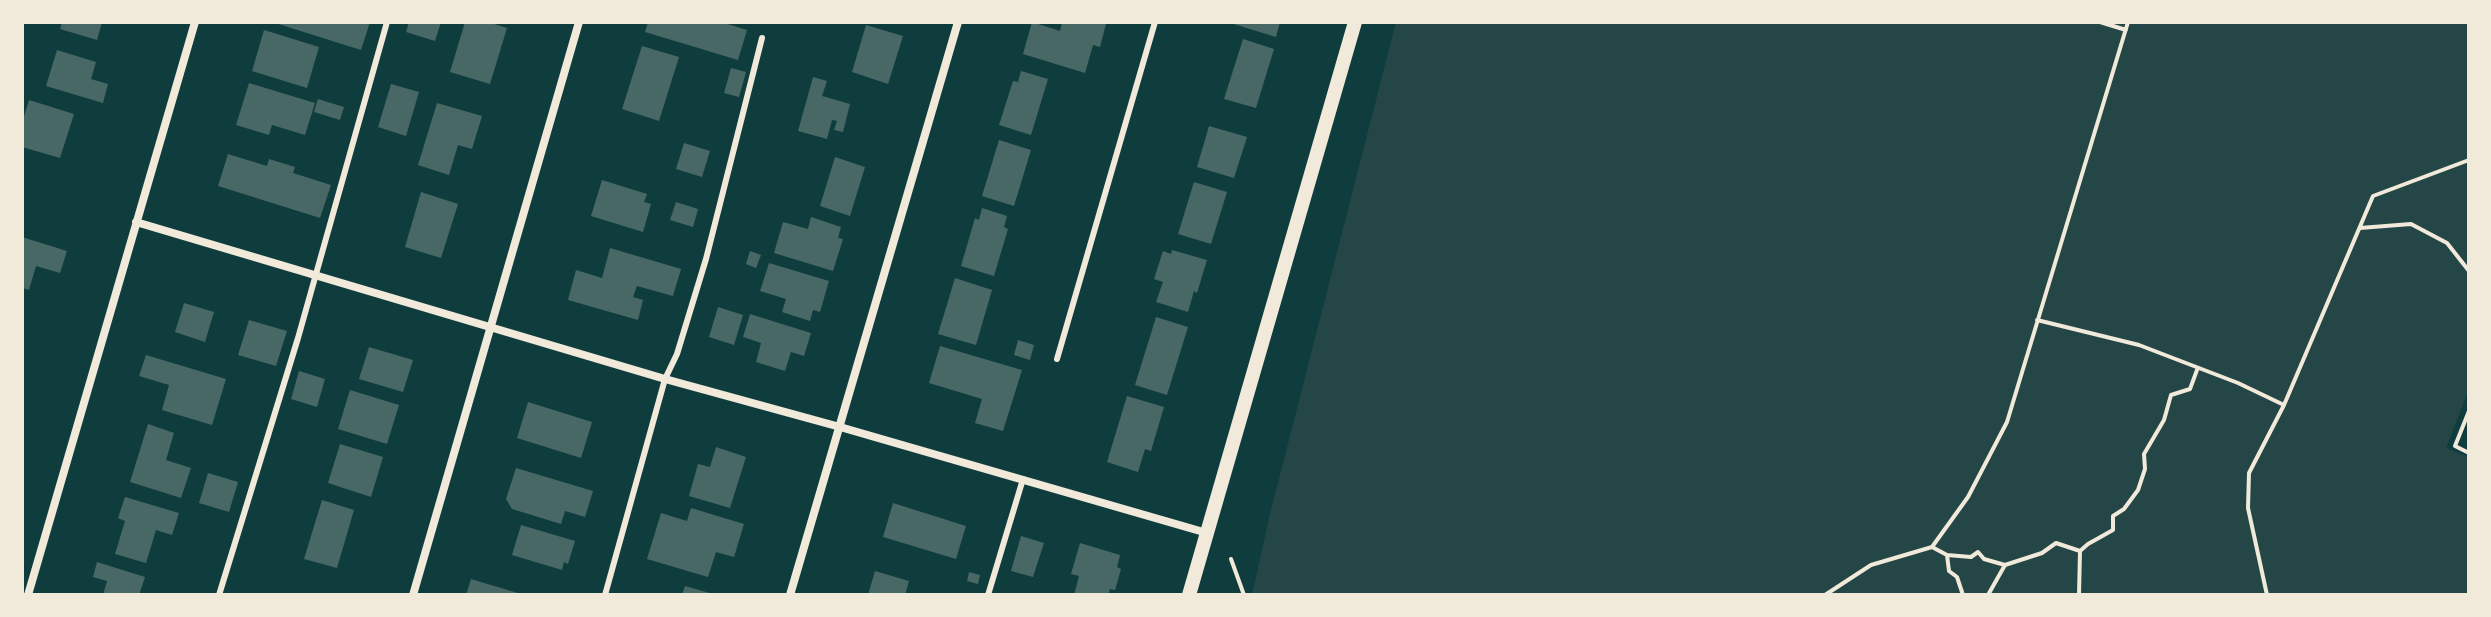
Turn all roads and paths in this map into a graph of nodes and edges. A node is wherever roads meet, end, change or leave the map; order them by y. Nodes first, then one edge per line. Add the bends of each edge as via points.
1 (195, 22) edge
2 (387, 22) edge
3 (579, 22) edge
4 (958, 22) edge
5 (1155, 22) edge
6 (1355, 22) edge
7 (2100, 22) edge
8 (2128, 22) edge
9 (2126, 30) junction
10 (762, 38) dead end
11 (2469, 160) edge
12 (136, 222) junction
13 (2360, 228) junction
14 (2469, 271) edge
15 (315, 276) junction
16 (2037, 320) junction
17 (490, 328) junction
18 (1057, 359) dead end
19 (2197, 370) junction
20 (665, 379) junction
21 (2284, 405) junction
22 (2469, 411) edge
23 (840, 427) junction
24 (2469, 453) edge
25 (1023, 479) junction
26 (1207, 533) junction
27 (1932, 547) junction
28 (2080, 551) junction
29 (1947, 555) junction
30 (1231, 559) dead end
31 (2005, 565) junction
32 (1828, 594) edge
33 (28, 595) edge
34 (219, 595) edge
35 (413, 595) edge
36 (605, 595) edge
37 (790, 595) edge
38 (988, 595) edge
39 (1189, 595) edge
40 (1244, 595) edge
41 (1963, 595) edge
42 (1988, 595) edge
43 (2079, 595) edge
44 (2267, 595) edge

1 - 12 street
2 - 15 lane
3 - 17 street
4 - 23 street
5 - 18 lane
6 - 26 street
7 - 9 path
8 - 9 path
9 - 16 path
10 - 20 lane via 706,259
11 - 13 path via 2373,196
12 - 15 street
12 - 33 street
13 - 14 path via 2411,224 2447,243
13 - 21 path
15 - 17 street
15 - 34 lane
16 - 19 path via 2139,345
16 - 27 path via 2007,422 1968,497
17 - 20 street
17 - 35 street
19 - 21 path
19 - 28 path via 2190,389 2171,395 2164,420 2144,454 2138,490 2113,516 2113,530
20 - 23 street
20 - 36 lane
21 - 44 path via 2249,473 2248,508
22 - 24 path via 2455,446
23 - 25 street
23 - 37 street
25 - 26 street
25 - 38 lane
26 - 39 street
27 - 29 path
27 - 32 path via 1871,565
28 - 31 path via 2056,543
28 - 43 path
29 - 31 path via 1971,557 1978,552
29 - 41 path via 1949,571
30 - 40 path
31 - 42 path

